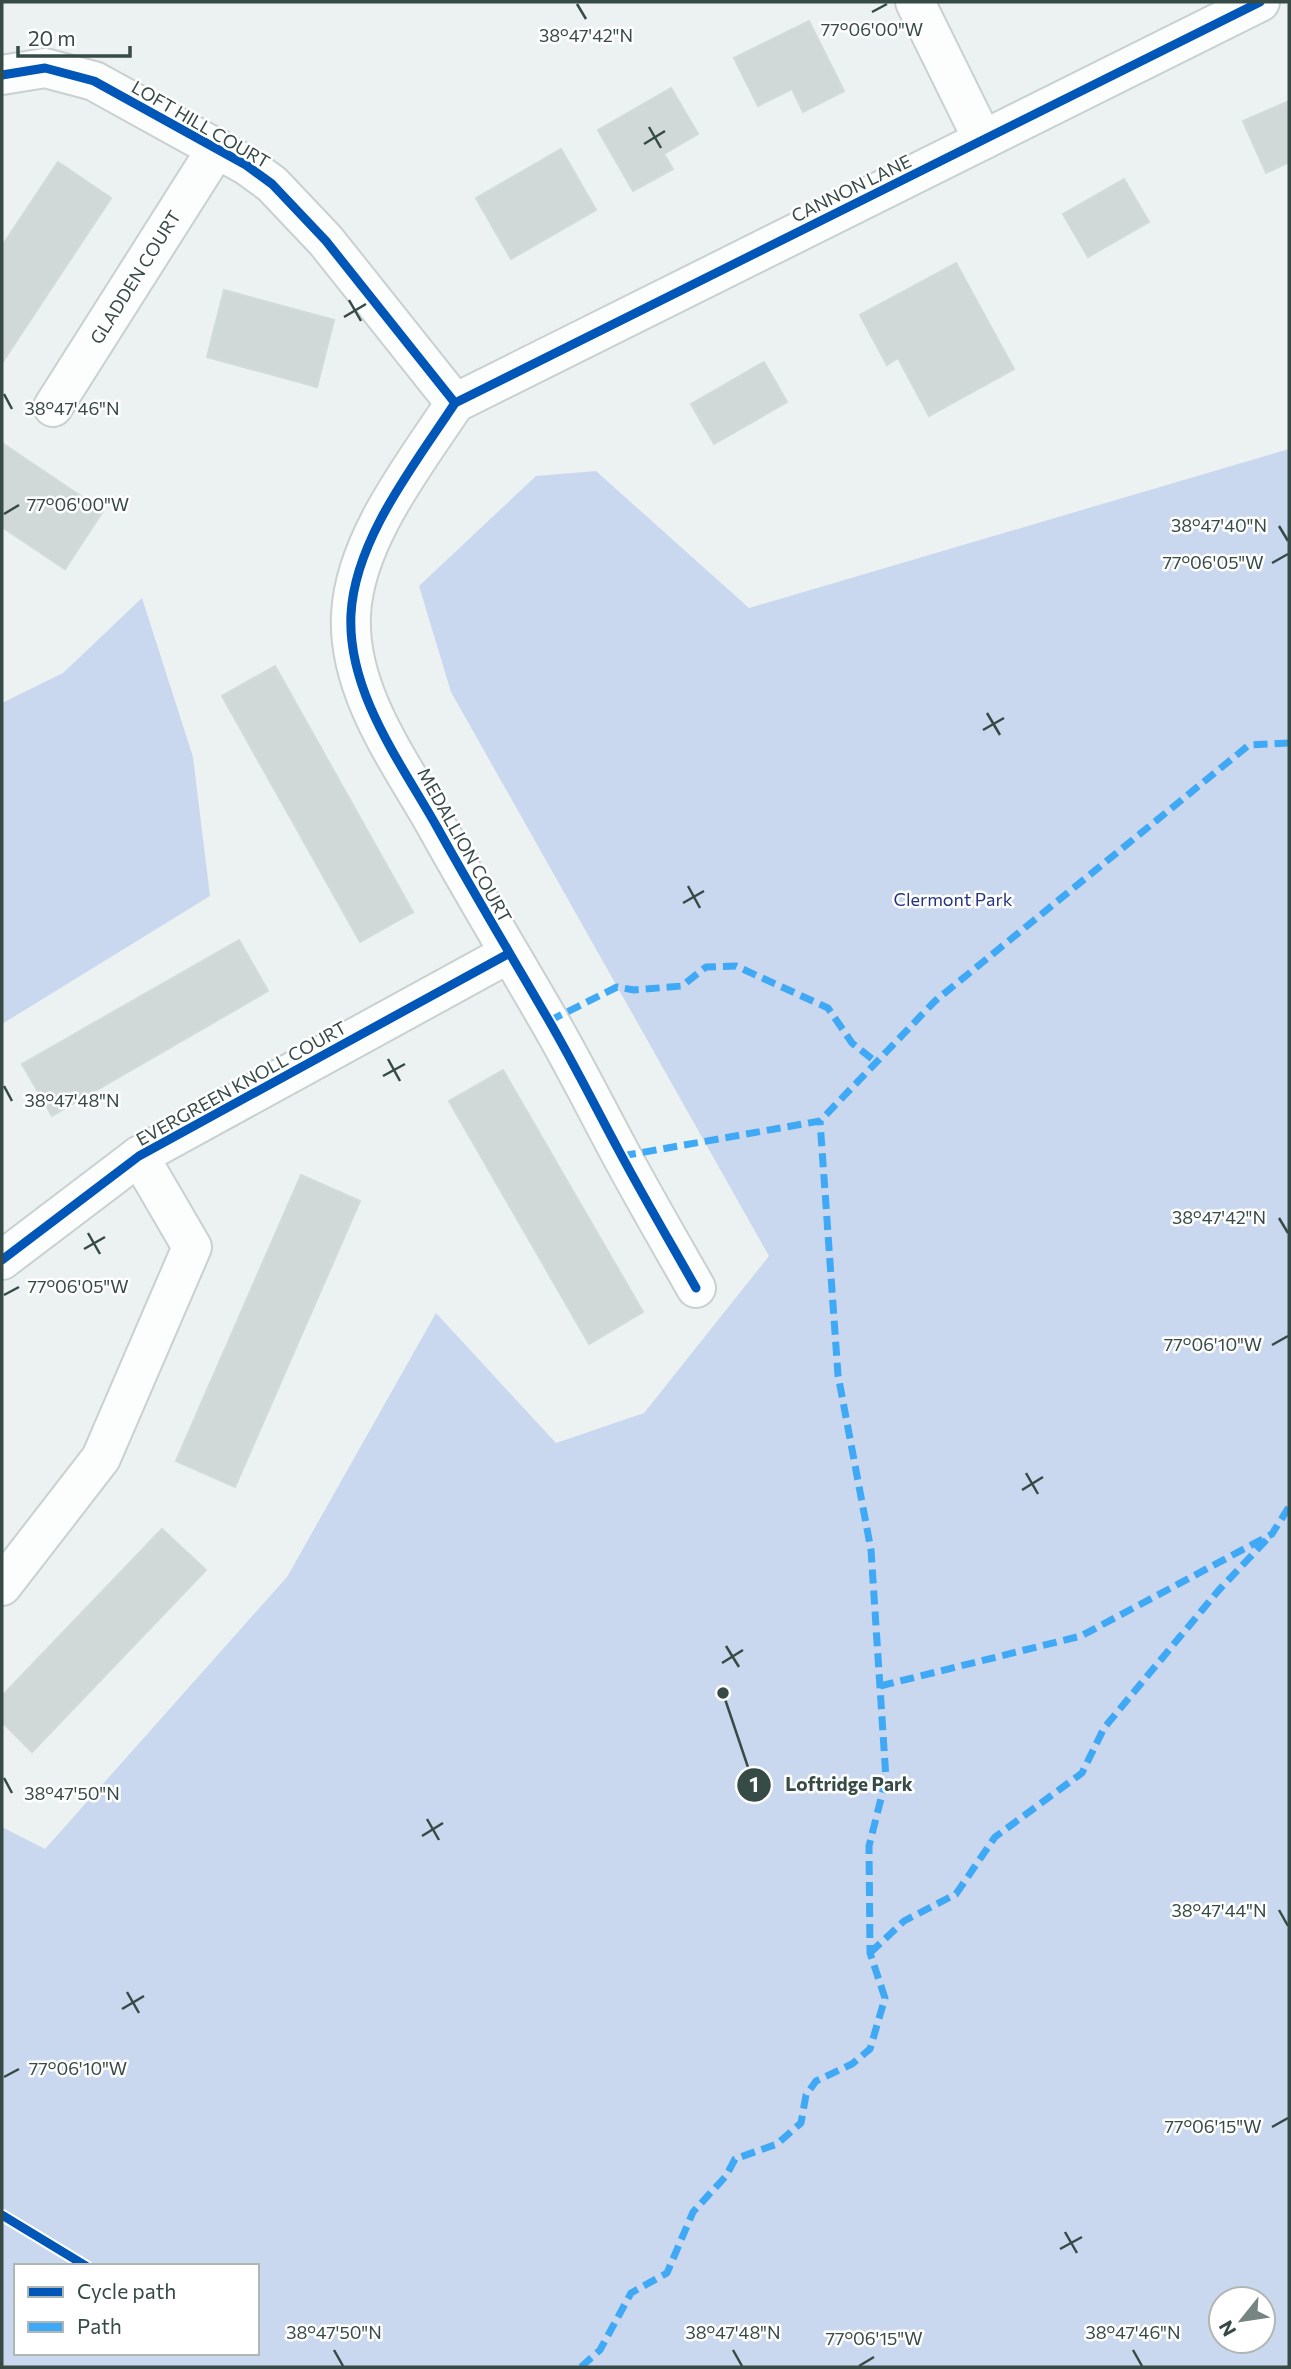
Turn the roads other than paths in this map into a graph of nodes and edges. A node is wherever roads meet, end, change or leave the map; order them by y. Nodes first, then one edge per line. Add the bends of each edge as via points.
1 (915, 2) edge
2 (1260, 2) edge
3 (2, 75) edge
4 (984, 140) junction
5 (217, 148) junction
6 (455, 403) junction
7 (53, 407) dead end
8 (508, 954) junction
9 (139, 1156) junction
10 (2, 1261) edge
11 (696, 1288) dead end
12 (2, 1586) edge

1 - 4 street
2 - 4 street, CANNON LANE
3 - 5 street, LOFT HILL COURT via 45,68 71,73
4 - 6 street, CANNON LANE
5 - 6 street, LOFT HILL COURT via 272,184 293,205
5 - 7 street, GLADDEN COURT
6 - 8 street, MEDALLION COURT via 379,523 358,578 351,634 370,706
8 - 9 street, EVERGREEN KNOLL COURT
8 - 11 street, MEDALLION COURT
9 - 10 street, EVERGREEN KNOLL COURT
9 - 12 street, EVERGREEN KNOLL COURT via 192,1247 101,1458

